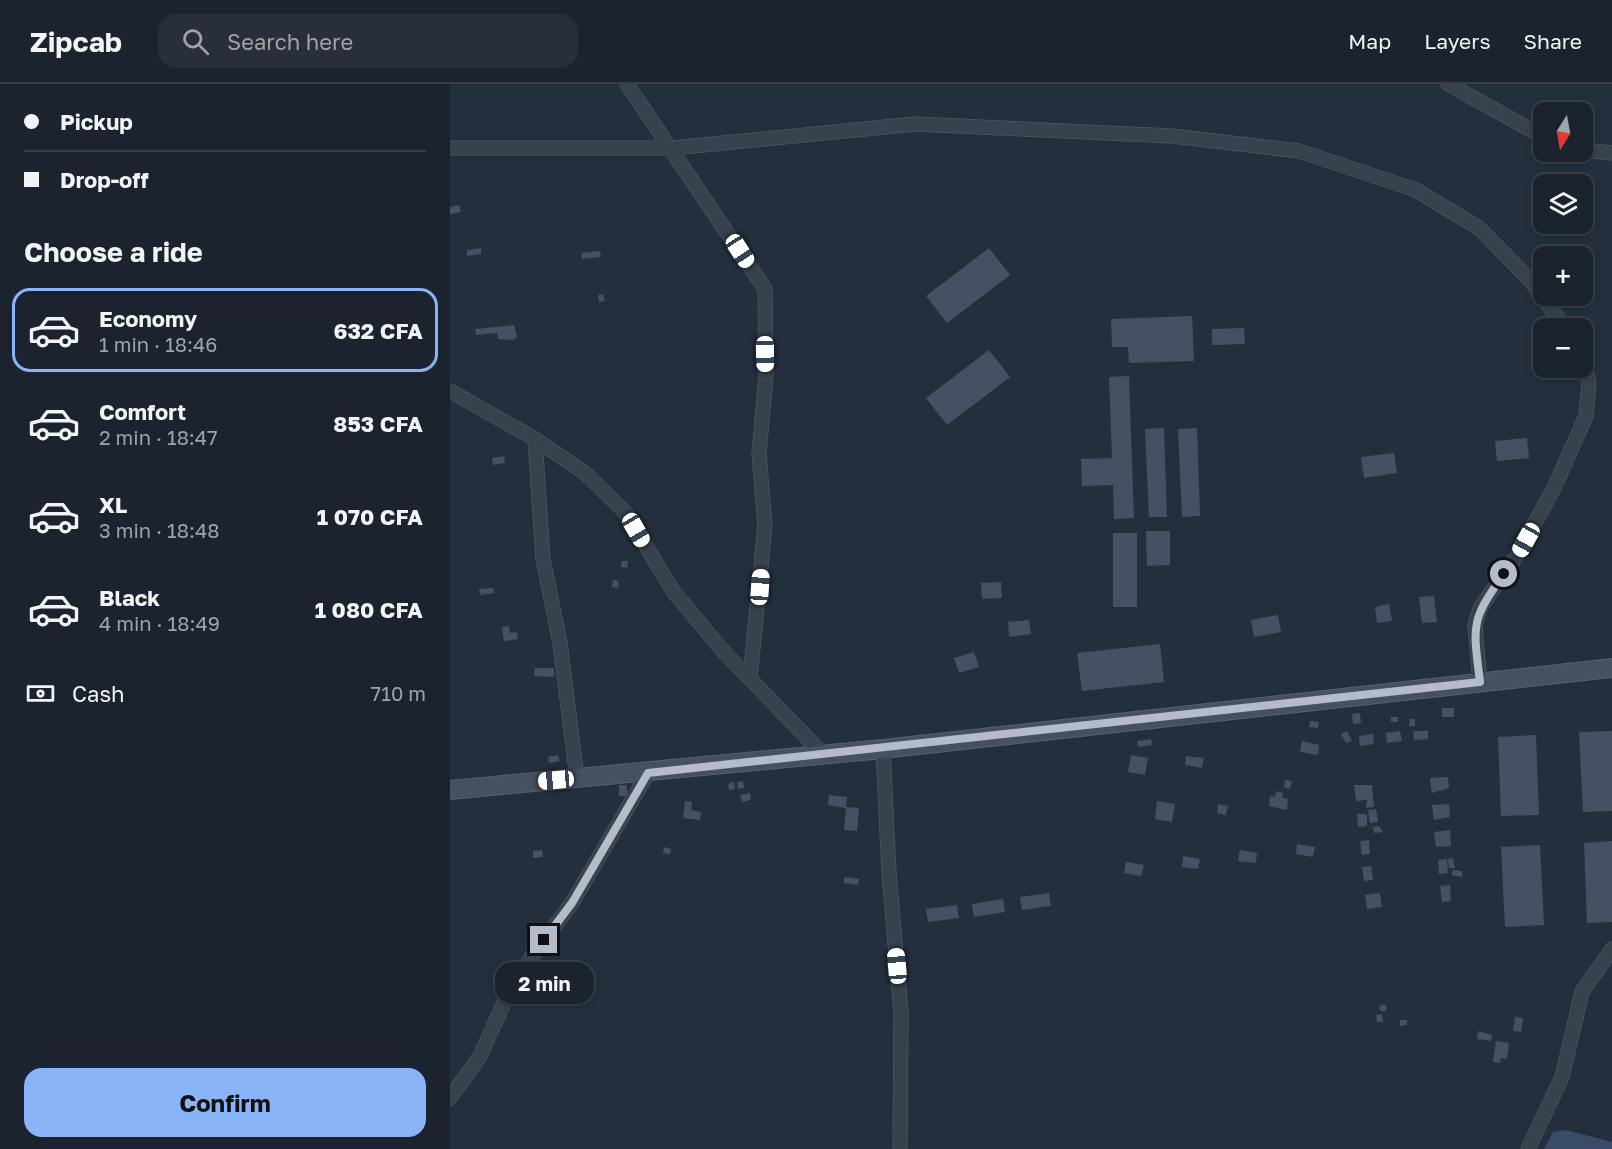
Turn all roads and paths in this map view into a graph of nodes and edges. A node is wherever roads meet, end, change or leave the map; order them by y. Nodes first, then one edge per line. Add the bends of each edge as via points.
1 (627, 84) edge
2 (1448, 84) edge
3 (1533, 131) edge
4 (450, 148) edge
5 (673, 148) junction
6 (1593, 151) edge
7 (1612, 153) edge
8 (1558, 318) edge
9 (1588, 378) edge
10 (450, 390) edge
11 (535, 439) junction
12 (1612, 668) edge
13 (750, 679) junction
14 (1480, 682) junction
15 (883, 749) junction
16 (823, 754) junction
17 (648, 773) junction
18 (577, 778) junction
19 (450, 790) edge
20 (1612, 949) edge
21 (450, 1098) edge
22 (900, 1149) edge
23 (1528, 1149) edge

1 - 5 street
2 - 3 street
4 - 5 street
5 - 8 street via 915,124 1172,136 1299,151 1416,190 1479,228 1531,281
5 - 13 street via 765,289 766,376 759,454 765,525
6 - 7 street
9 - 14 street via 1586,416 1554,488 1516,557 1480,608 1475,626
10 - 11 street
11 - 13 street via 585,473 626,513 674,591
11 - 18 street via 543,559 560,643
12 - 14 main road
13 - 16 street
14 - 15 main road
15 - 16 main road
15 - 22 street via 902,1012
16 - 17 main road
17 - 18 main road
17 - 21 street via 572,903 508,994 480,1056
18 - 19 main road
20 - 23 street via 1582,992 1562,1077

